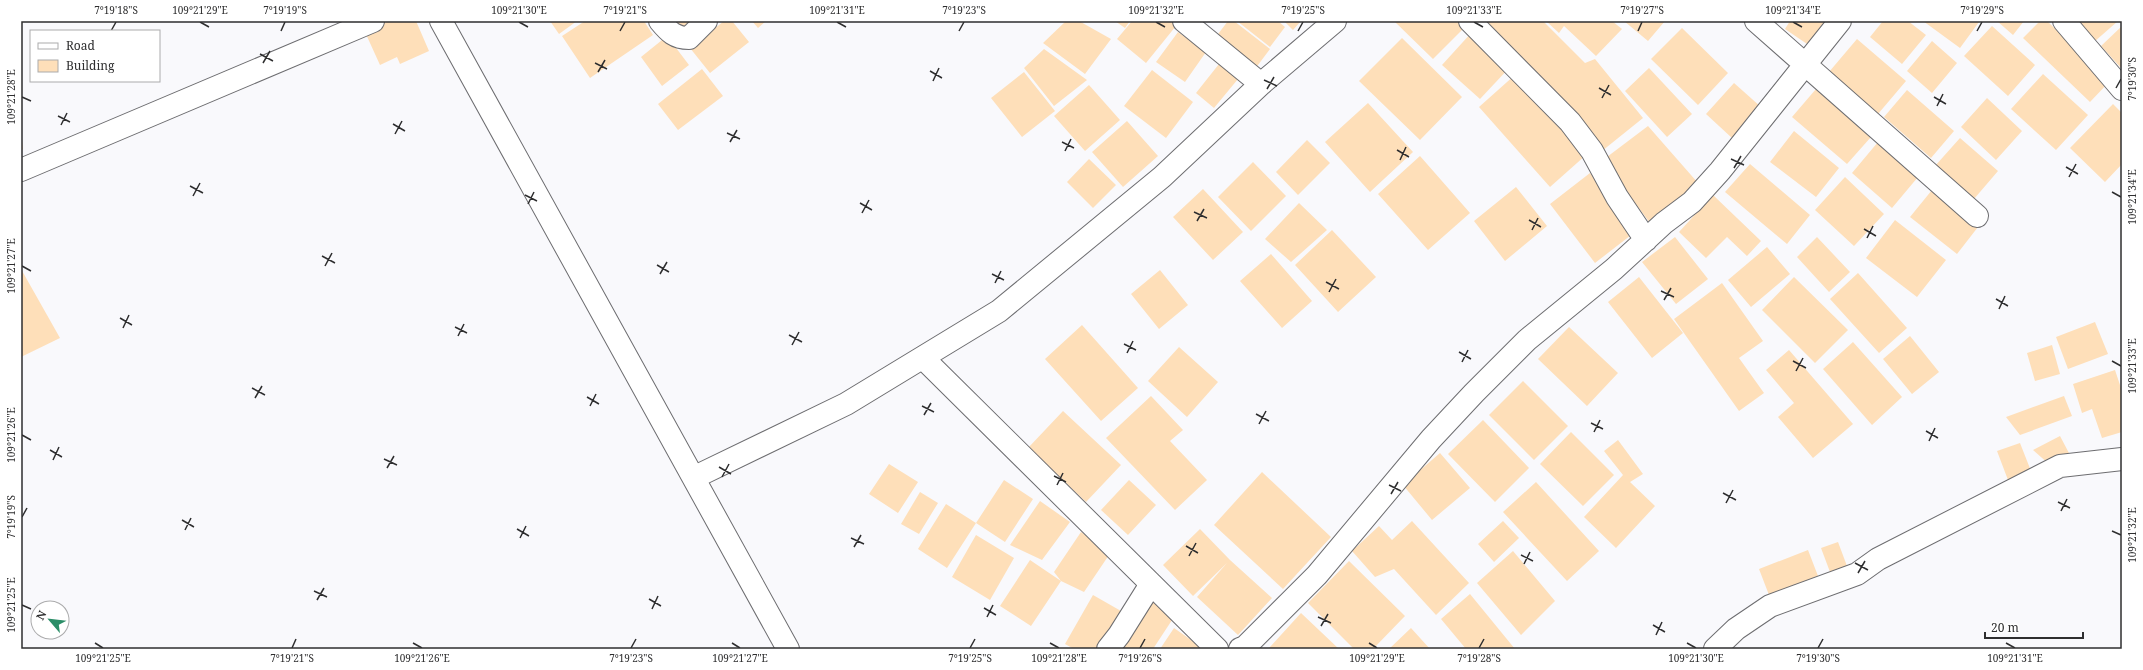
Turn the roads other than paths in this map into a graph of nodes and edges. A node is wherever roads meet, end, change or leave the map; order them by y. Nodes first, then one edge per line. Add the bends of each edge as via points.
1 (373, 21) edge
2 (441, 21) edge
3 (660, 21) edge
4 (706, 21) edge
5 (1184, 21) edge
6 (1335, 21) edge
7 (1470, 21) edge
8 (1756, 21) edge
9 (1840, 21) edge
10 (2064, 21) edge
11 (1806, 63) junction
12 (1261, 84) junction
13 (2122, 90) edge
14 (21, 170) edge
15 (1976, 216) dead end
16 (1646, 240) junction
17 (923, 358) junction
18 (2122, 459) edge
19 (695, 477) junction
20 (1151, 584) junction
21 (788, 649) edge
22 (1108, 649) edge
23 (1217, 649) edge
24 (1240, 649) edge
25 (1715, 649) edge

1 - 14 street
2 - 19 street via 533,192
3 - 4 street via 671,34 680,38 689,38
5 - 12 street
6 - 12 street
7 - 16 street via 1570,122 1592,151 1617,197
8 - 11 street
9 - 11 street
10 - 13 street
11 - 15 street
11 - 16 street via 1692,202
12 - 17 street via 1162,177 1082,244 999,311
16 - 24 street via 1527,340 1474,393 1431,439 1317,575 1245,647
17 - 19 street via 846,404
17 - 20 street
18 - 25 street via 2060,466 1878,560 1857,574 1770,606 1736,629
19 - 21 street
20 - 22 street
20 - 23 street

